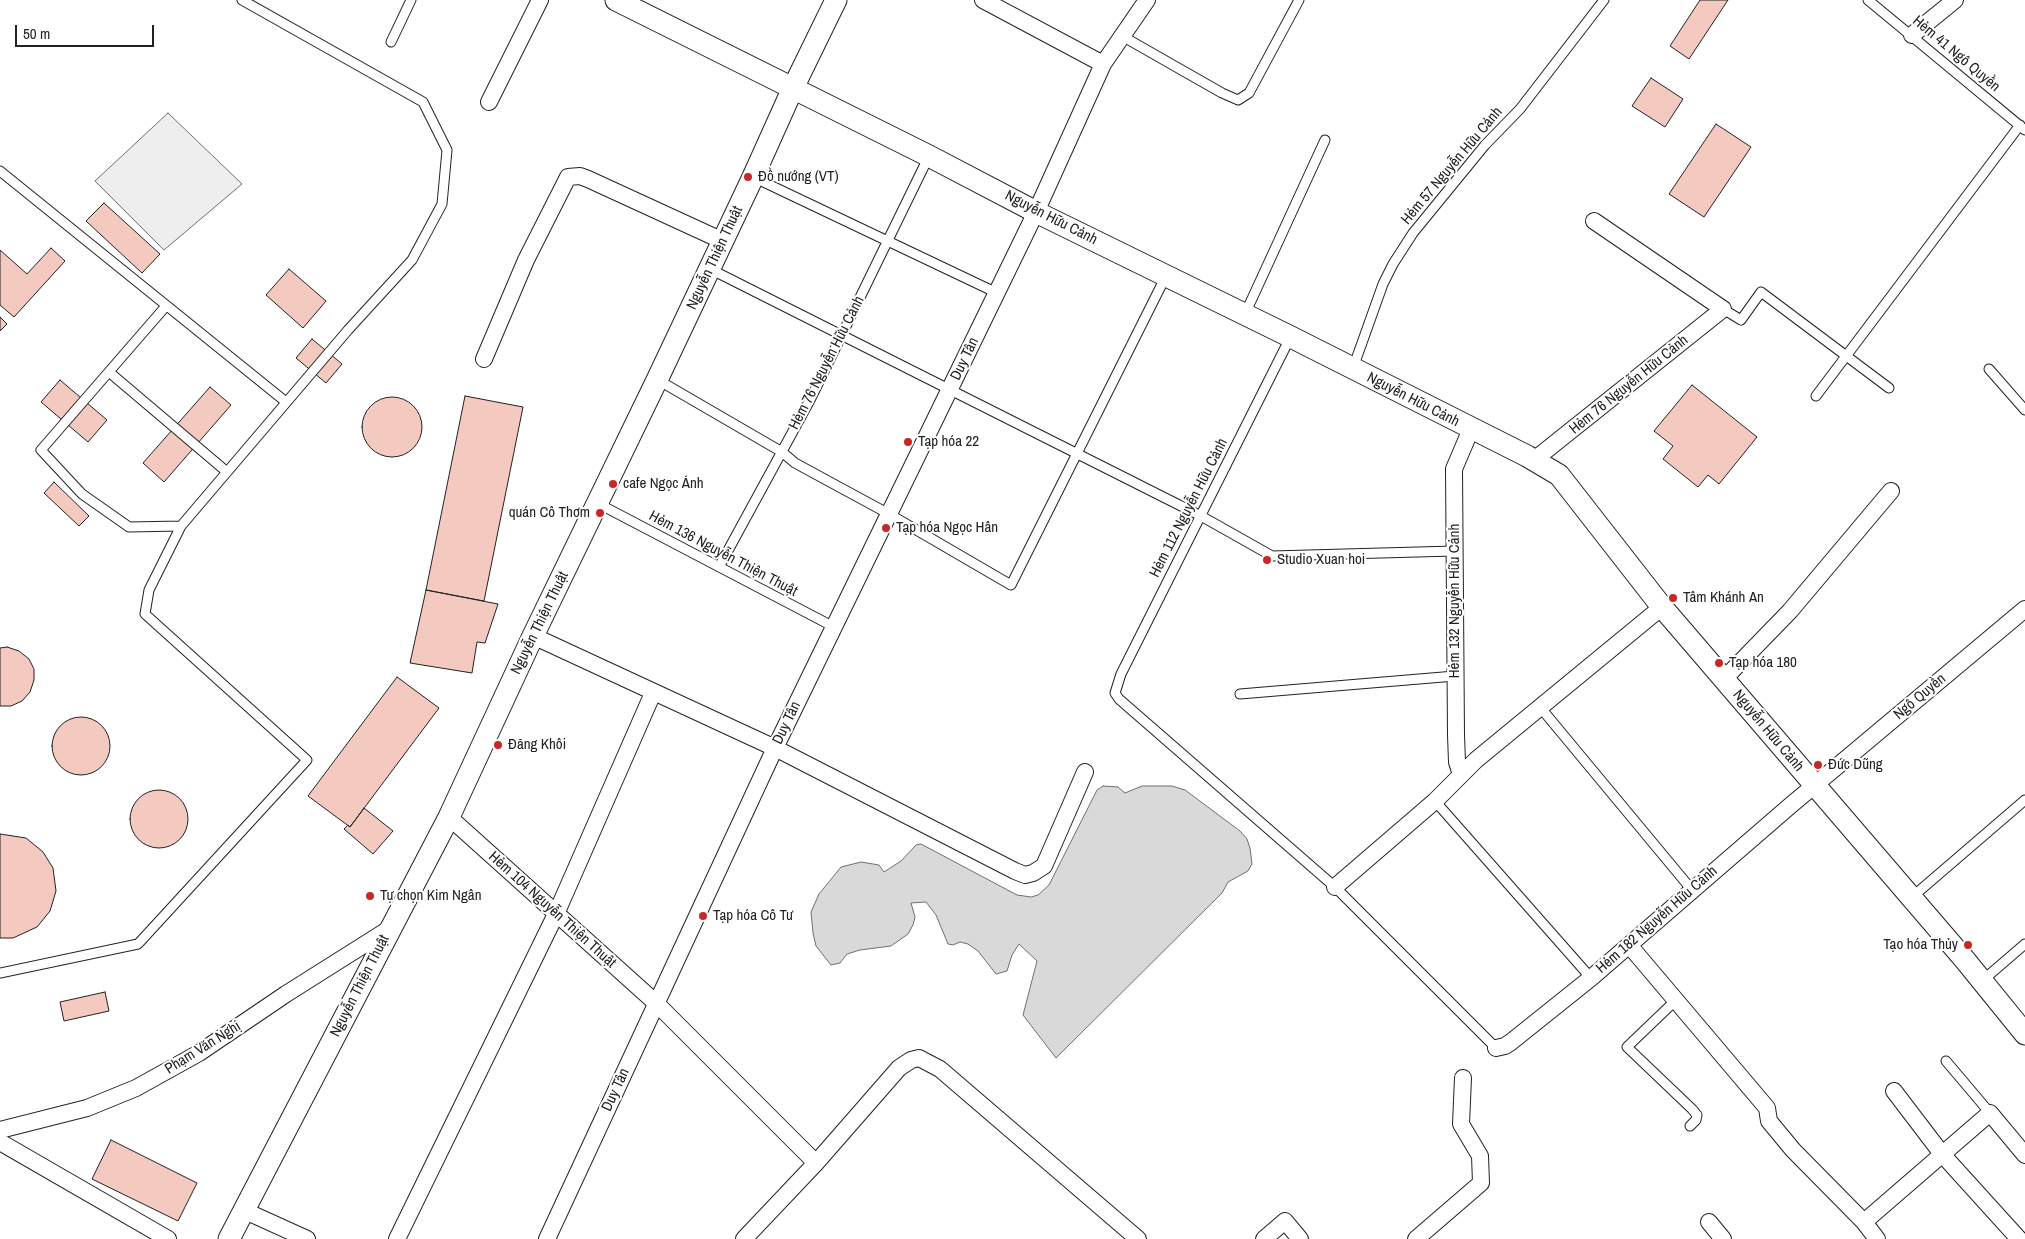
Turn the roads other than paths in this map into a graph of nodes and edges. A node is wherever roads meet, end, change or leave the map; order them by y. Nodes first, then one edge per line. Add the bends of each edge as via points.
1 (242, 0) edge
2 (411, 0) edge
3 (540, 0) edge
4 (616, 0) edge
5 (836, 0) edge
6 (983, 0) edge
7 (1147, 0) edge
8 (1299, 0) edge
9 (1868, 0) edge
10 (1955, 0) edge
11 (1601, 1) edge
12 (1912, 35) junction
13 (1122, 36) junction
14 (391, 42) dead end
15 (1103, 64) junction
16 (793, 88) junction
17 (488, 102) dead end
18 (2022, 127) edge
19 (1325, 140) dead end
20 (929, 156) junction
21 (1, 174) edge
22 (753, 177) junction
23 (1036, 212) junction
24 (1594, 221) dead end
25 (723, 241) junction
26 (888, 241) junction
27 (710, 269) junction
28 (1166, 275) junction
29 (997, 293) junction
30 (166, 306) junction
31 (1723, 309) junction
32 (1245, 314) junction
33 (841, 336) junction
34 (1291, 337) junction
35 (1846, 355) junction
36 (484, 359) dead end
37 (1353, 368) junction
38 (1989, 369) dead end
39 (108, 372) junction
40 (657, 380) junction
41 (1889, 388) dead end
42 (950, 389) junction
43 (1816, 396) dead end
44 (286, 402) junction
45 (2025, 410) edge
46 (1471, 429) junction
47 (782, 452) junction
48 (1077, 454) junction
49 (1534, 460) junction
50 (226, 472) junction
51 (1891, 491) dead end
52 (599, 504) junction
53 (889, 514) junction
54 (1201, 516) junction
55 (180, 526) junction
56 (1454, 551) junction
57 (719, 567) junction
58 (1662, 606) junction
59 (2025, 609) edge
60 (834, 627) junction
61 (533, 636) junction
62 (1455, 676) junction
63 (1724, 679) junction
64 (653, 693) junction
65 (1240, 694) dead end
66 (1540, 707) junction
67 (775, 748) junction
68 (1085, 772) dead end
69 (1461, 775) junction
70 (1815, 786) junction
71 (2025, 800) edge
72 (1435, 802) junction
73 (449, 817) junction
74 (1335, 887) junction
75 (1692, 890) junction
76 (1911, 898) junction
77 (556, 914) junction
78 (389, 929) junction
79 (2025, 944) edge
80 (1629, 945) junction
81 (0, 973) edge
82 (1591, 978) junction
83 (1982, 981) junction
84 (1676, 1000) junction
85 (656, 1003) junction
86 (2025, 1034) edge
87 (1496, 1048) joint
88 (1946, 1061) dead end
89 (1463, 1078) dead end
90 (1894, 1092) dead end
91 (1990, 1113) junction
92 (1690, 1126) dead end
93 (0, 1130) edge
94 (0, 1142) edge
95 (1942, 1154) junction
96 (2025, 1155) edge
97 (816, 1163) junction
98 (244, 1210) junction
99 (1709, 1222) dead end
100 (1864, 1222) junction
101 (168, 1239) edge
102 (229, 1239) edge
103 (307, 1239) edge
104 (397, 1239) edge
105 (547, 1239) edge
106 (744, 1239) edge
107 (1138, 1239) edge
108 (1264, 1239) edge
109 (1300, 1239) edge
110 (1416, 1239) edge
111 (1723, 1239) edge
112 (1877, 1239) edge
113 (2019, 1239) edge

1 - 44 lane via 423,102 447,150 442,204 412,260
2 - 14 lane
3 - 17 street
4 - 16 street, Nguyễn Hữu Cảnh
5 - 16 street, Nguyễn Thiện Thuật
6 - 15 street
7 - 13 street, Duy Tân
8 - 13 lane via 1249,94 1238,100
9 - 12 lane, Hẻm 41 Ngô Quyền
10 - 12 street
11 - 37 lane, Hẻm 57 Nguyễn Hữu Cảnh via 1520,109 1485,145 1413,233 1383,284
12 - 18 lane, Hẻm 41 Ngô Quyền
13 - 15 street, Duy Tân
15 - 23 street, Duy Tân
16 - 20 street, Nguyễn Hữu Cảnh
16 - 22 street, Nguyễn Thiện Thuật
18 - 35 lane
19 - 32 lane
20 - 23 street, Nguyễn Hữu Cảnh
20 - 26 lane, Hẻm 76 Nguyễn Hữu Cảnh
21 - 30 lane
22 - 25 street, Nguyễn Thiện Thuật
22 - 26 lane
23 - 28 street, Nguyễn Hữu Cảnh
23 - 29 street, Duy Tân
24 - 31 street
25 - 27 street, Nguyễn Thiện Thuật
25 - 36 street via 588,179 580,176 568,178 526,260
26 - 29 lane
26 - 33 lane, Hẻm 76 Nguyễn Hữu Cảnh
27 - 33 lane
27 - 40 street, Nguyễn Thiện Thuật
28 - 32 street, Nguyễn Hữu Cảnh
28 - 48 lane
29 - 42 street, Duy Tân
30 - 39 lane
30 - 44 lane
31 - 35 lane via 1741,320 1761,292
31 - 49 street, Hẻm 76 Nguyễn Hữu Cảnh
32 - 34 street, Nguyễn Hữu Cảnh
33 - 42 lane
33 - 47 lane, Hẻm 76 Nguyễn Hữu Cảnh
34 - 37 street, Nguyễn Hữu Cảnh
34 - 54 lane, Hẻm 112 Nguyễn Hữu Cảnh
35 - 41 lane
35 - 43 lane
37 - 46 street, Nguyễn Hữu Cảnh
38 - 45 lane
39 - 50 lane
39 - 55 lane via 41,450 82,494 129,527
40 - 47 lane
40 - 52 street, Nguyễn Thiện Thuật
42 - 48 lane
42 - 53 street, Duy Tân
44 - 50 lane
46 - 49 street, Nguyễn Hữu Cảnh
46 - 56 street, Hẻm 132 Nguyễn Hữu Cảnh via 1454,469
47 - 53 lane via 795,463
47 - 57 lane, Hẻm 76 Nguyễn Hữu Cảnh
48 - 53 lane via 1011,585
48 - 54 lane
49 - 58 street, Nguyễn Hữu Cảnh via 1559,475
50 - 55 lane
51 - 63 street via 1790,611
52 - 57 lane, Hẻm 136 Nguyễn Thiện Thuật
52 - 61 street, Nguyễn Thiện Thuật
53 - 60 street, Duy Tân
54 - 56 lane via 1272,556
54 - 74 lane, Hẻm 112 Nguyễn Hữu Cảnh via 1121,674 1115,693
55 - 81 lane via 149,590 146,614 307,760 138,944
56 - 62 street, Hẻm 132 Nguyễn Hữu Cảnh
57 - 60 lane, Hẻm 136 Nguyễn Thiện Thuật
58 - 63 street, Nguyễn Hữu Cảnh
58 - 66 street
59 - 70 street, Ngô Quyền
60 - 67 street, Duy Tân
61 - 64 street
61 - 73 street, Nguyễn Thiện Thuật
62 - 65 lane
62 - 69 street, Hẻm 132 Nguyễn Hữu Cảnh via 1457,762
63 - 70 street, Nguyễn Hữu Cảnh
64 - 67 street
64 - 77 street
66 - 69 street
66 - 75 lane
67 - 68 street via 1015,872 1025,874 1044,866
67 - 85 street, Duy Tân
69 - 72 street
70 - 75 street, Hẻm 182 Nguyễn Hữu Cảnh
70 - 76 street, Nguyễn Hữu Cảnh
71 - 76 lane
72 - 74 street
72 - 82 lane
73 - 77 street, Hẻm 104 Nguyễn Thiện Thuật
73 - 78 street, Nguyễn Thiện Thuật
74 - 87 lane
75 - 80 street, Hẻm 182 Nguyễn Hữu Cảnh
76 - 83 street, Nguyễn Hữu Cảnh
77 - 85 street, Hẻm 104 Nguyễn Thiện Thuật
77 - 104 street
78 - 93 street, Phạm Văn Nghị via 199,1053 136,1088 87,1108
78 - 98 street, Nguyễn Thiện Thuật
79 - 83 lane
80 - 82 street, Hẻm 182 Nguyễn Hữu Cảnh
80 - 84 street
82 - 87 street, Hẻm 182 Nguyễn Hữu Cảnh via 1511,1042
83 - 86 street, Nguyễn Hữu Cảnh
84 - 92 lane via 1627,1046 1697,1115
84 - 100 street via 1767,1108 1769,1121 1793,1150
85 - 97 street, Hẻm 104 Nguyễn Thiện Thuật
85 - 105 street, Duy Tân
88 - 91 lane
89 - 110 street via 1461,1124 1480,1156 1481,1183
90 - 95 street
91 - 95 street
91 - 96 street
94 - 101 street
95 - 100 street
95 - 113 street
97 - 106 street
97 - 107 street via 899,1068 919,1058 940,1069
98 - 102 street, Nguyễn Thiện Thuật
98 - 103 street
99 - 111 street
100 - 112 street
108 - 109 street via 1285,1221

